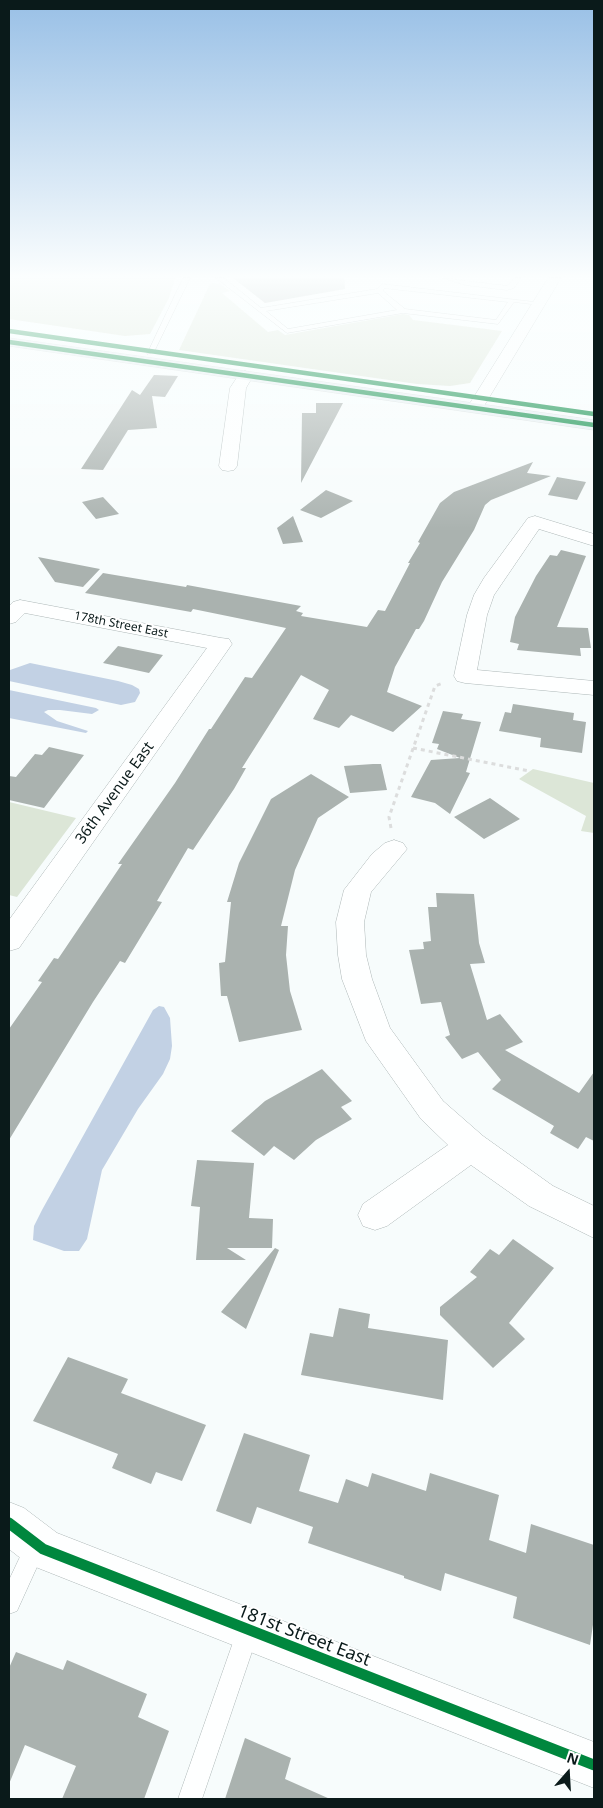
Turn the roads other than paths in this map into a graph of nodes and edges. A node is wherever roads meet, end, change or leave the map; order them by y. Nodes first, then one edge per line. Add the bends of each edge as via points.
1 (150, 362) edge
2 (217, 362) edge
3 (503, 362) edge
4 (245, 376) junction
5 (478, 403) junction
6 (594, 414) edge
7 (594, 425) edge
8 (228, 466) dead end
9 (594, 540) edge
10 (15, 612) edge
11 (221, 644) joint
12 (594, 688) edge
13 (394, 848) road end
14 (9, 941) edge
15 (471, 1146) junction
16 (375, 1215) dead end
17 (594, 1223) edge
18 (23, 1534) edge
19 (9, 1603) edge
20 (248, 1630) junction
21 (594, 1765) edge
22 (190, 1799) edge

1 - 4 main road
2 - 5 main road
3 - 5 street
4 - 5 main road
4 - 8 street via 238,388
5 - 6 main road
5 - 7 main road
9 - 12 street via 535,522 490,582 477,615 465,676
10 - 11 street, 178th Street East
11 - 14 street, 36th Avenue East
13 - 15 street via 367,876 352,908 352,955 357,979 377,1033 432,1110
15 - 16 street
15 - 17 street via 541,1196
18 - 19 lane
18 - 20 street, 181st Street East via 43,1549
20 - 21 street, 181st Street East
20 - 22 lane

